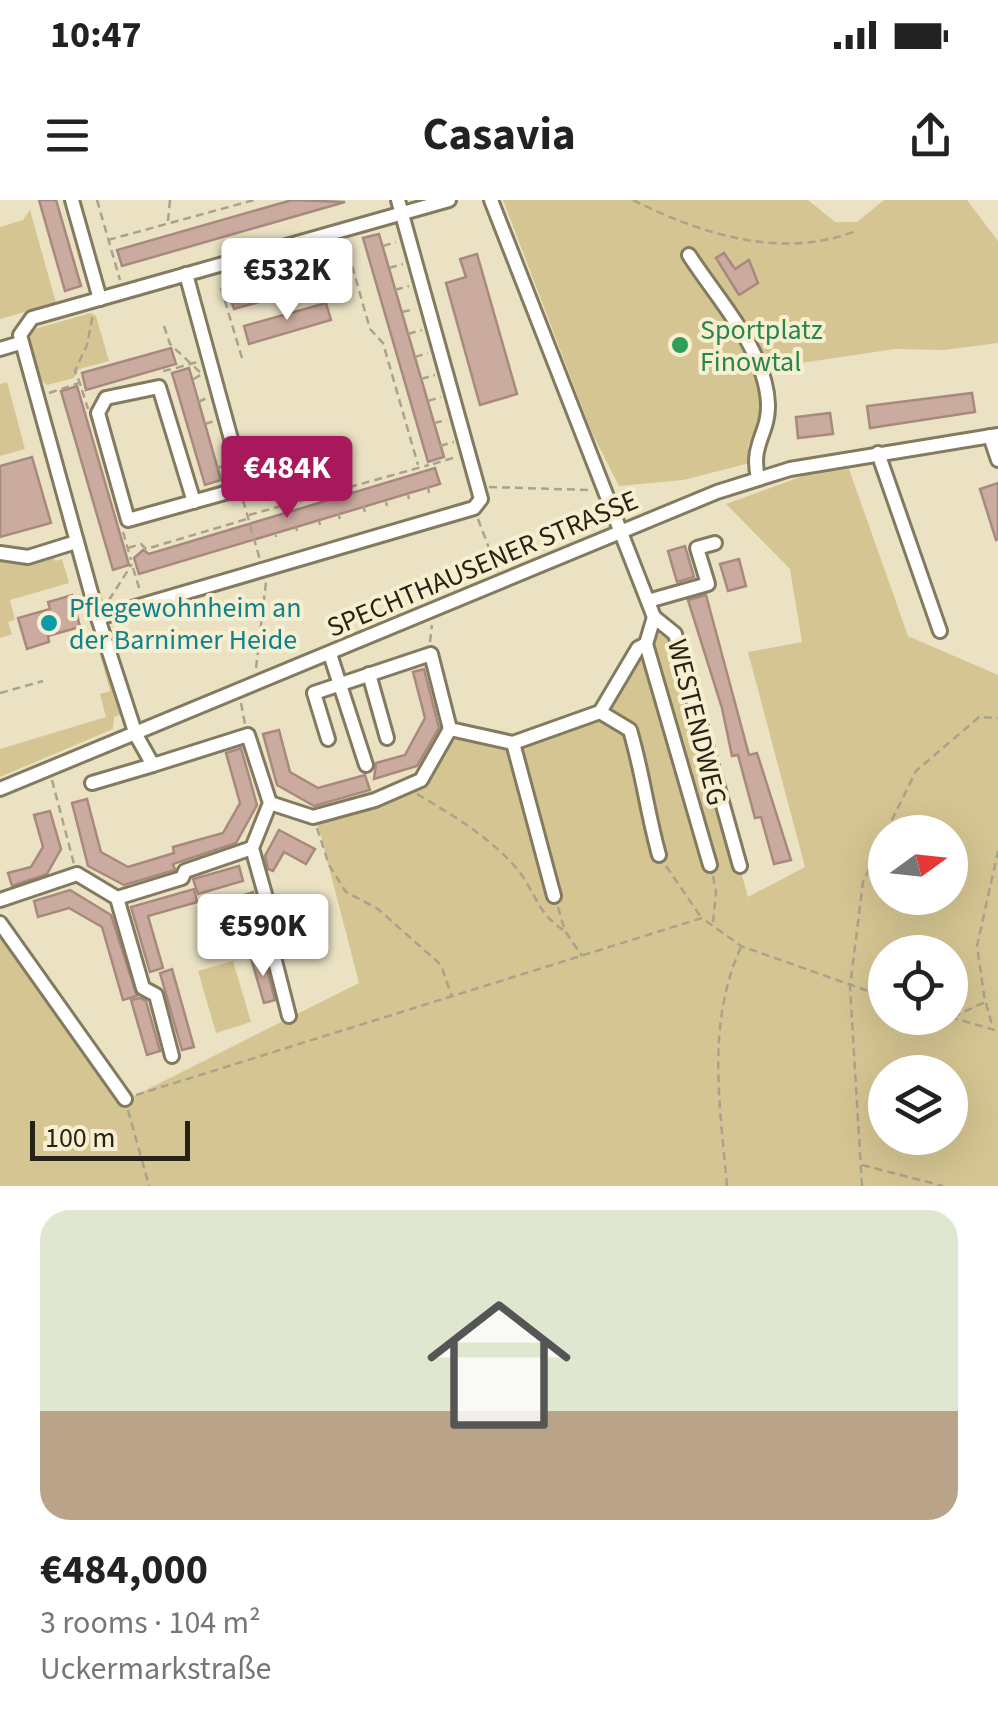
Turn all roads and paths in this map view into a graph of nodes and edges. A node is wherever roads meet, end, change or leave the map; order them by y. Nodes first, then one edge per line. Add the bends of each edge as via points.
1 (72, 200) edge
2 (97, 200) edge
3 (170, 200) edge
4 (254, 200) edge
5 (449, 200) edge
6 (491, 200) edge
7 (633, 200) edge
8 (400, 207) edge
9 (168, 223) junction
10 (342, 230) junction
11 (856, 231) dead end
12 (108, 240) junction
13 (308, 240) junction
14 (398, 242) dead end
15 (383, 246) dead end
16 (689, 255) dead end
17 (404, 264) dead end
18 (389, 268) dead end
19 (228, 273) dead end
20 (186, 274) junction
21 (242, 280) junction
22 (410, 286) dead end
23 (396, 290) dead end
24 (123, 292) junction
25 (100, 299) junction
26 (417, 308) dead end
27 (402, 312) dead end
28 (164, 326) dead end
29 (423, 330) dead end
30 (408, 334) dead end
31 (20, 342) junction
32 (0, 348) edge
33 (430, 353) dead end
34 (415, 357) dead end
35 (242, 358) dead end
36 (198, 361) dead end
37 (191, 363) junction
38 (160, 368) dead end
39 (436, 375) dead end
40 (421, 379) dead end
41 (192, 380) dead end
42 (49, 393) dead end
43 (208, 397) dead end
44 (442, 397) dead end
45 (198, 402) dead end
46 (428, 402) dead end
47 (449, 419) dead end
48 (215, 421) dead end
49 (205, 424) dead end
50 (434, 424) dead end
51 (994, 435) edge
52 (456, 441) dead end
53 (440, 446) dead end
54 (470, 453) junction
55 (878, 454) junction
56 (998, 460) edge
57 (228, 465) dead end
58 (418, 465) junction
59 (218, 468) dead end
60 (758, 478) junction
61 (479, 482) junction
62 (428, 487) dead end
63 (606, 490) junction
64 (430, 493) dead end
65 (241, 494) dead end
66 (194, 502) junction
67 (364, 506) dead end
68 (474, 508) junction
69 (365, 512) dead end
70 (338, 513) dead end
71 (248, 517) junction
72 (340, 519) dead end
73 (624, 531) junction
74 (76, 542) junction
75 (716, 543) dead end
76 (128, 548) dead end
77 (0, 553) edge
78 (262, 570) junction
79 (500, 580) junction
80 (140, 591) dead end
81 (109, 600) dead end
82 (648, 601) junction
83 (435, 608) junction
84 (654, 617) junction
85 (98, 618) junction
86 (940, 632) dead end
87 (646, 644) junction
88 (330, 654) junction
89 (431, 654) junction
90 (369, 674) junction
91 (43, 681) dead end
92 (342, 683) junction
93 (253, 686) junction
94 (238, 692) junction
95 (0, 693) edge
96 (600, 712) junction
97 (998, 718) edge
98 (450, 729) junction
99 (136, 735) junction
100 (248, 735) junction
101 (388, 738) dead end
102 (328, 739) dead end
103 (513, 743) junction
104 (152, 765) junction
105 (366, 765) dead end
106 (48, 769) junction
107 (92, 783) dead end
108 (403, 786) junction
109 (0, 788) edge
110 (270, 803) junction
111 (895, 815) edge
112 (314, 817) junction
113 (730, 832) junction
114 (703, 840) junction
115 (252, 848) junction
116 (998, 852) edge
117 (659, 855) joint
118 (710, 865) joint
119 (740, 866) dead end
120 (868, 872) edge
121 (77, 874) junction
122 (554, 896) joint
123 (117, 898) junction
124 (0, 900) edge
125 (702, 918) junction
126 (0, 923) edge
127 (713, 925) junction
128 (565, 931) junction
129 (741, 946) junction
130 (582, 956) junction
131 (850, 987) junction
132 (868, 992) edge
133 (452, 997) junction
134 (985, 1002) junction
135 (968, 1010) edge
136 (289, 1016) dead end
137 (968, 1022) edge
138 (996, 1030) edge
139 (172, 1056) joint
140 (180, 1082) junction
141 (125, 1099) junction
142 (860, 1165) junction
143 (149, 1186) edge
144 (728, 1186) edge
145 (862, 1186) edge
146 (943, 1186) edge

1 - 25 street
2 - 12 path
3 - 9 path
4 - 9 path
5 - 8 street
6 - 63 street, WESTENDWEG
7 - 11 path via 725,237 804,243
8 - 10 street
8 - 54 street
9 - 12 path
10 - 13 street
10 - 58 path
12 - 24 path
13 - 20 street
13 - 21 path via 312,258 306,263
14 - 15 path
16 - 60 street via 761,366 768,409 754,451
17 - 18 path
19 - 21 path
20 - 24 street
20 - 66 street via 243,475 238,489
21 - 35 path via 221,288
22 - 23 path
24 - 25 street
25 - 31 street via 32,318
25 - 42 path via 75,371 81,385
26 - 27 path
28 - 37 path via 170,344
29 - 30 path
31 - 32 street
31 - 74 street
33 - 34 path
36 - 37 path
37 - 38 path
37 - 41 path via 202,374
39 - 40 path
43 - 45 path
44 - 46 path
47 - 50 path
48 - 49 path
51 - 55 street, SPECHTHAUSENER STRASSE
51 - 56 street
52 - 53 path
54 - 58 path
54 - 61 street
55 - 60 street, SPECHTHAUSENER STRASSE
55 - 86 street
57 - 59 path
58 - 71 path
60 - 73 street, SPECHTHAUSENER STRASSE
61 - 63 path
61 - 68 street
62 - 64 path
63 - 73 street, WESTENDWEG
65 - 71 path
66 - 66 street via 159,387 106,398 98,413 128,520
67 - 69 path
68 - 78 street
68 - 79 path
70 - 72 path
71 - 76 path via 146,549
71 - 78 path
73 - 79 street, SPECHTHAUSENER STRASSE
73 - 82 street, WESTENDWEG
74 - 77 street via 28,557
74 - 85 street
75 - 82 street via 696,548 708,584
78 - 85 street
78 - 93 path via 267,598
79 - 83 street, SPECHTHAUSENER STRASSE
80 - 81 path via 132,565
82 - 84 street, WESTENDWEG
83 - 88 street, SPECHTHAUSENER STRASSE
83 - 89 path
84 - 87 street, WESTENDWEG
84 - 113 street, WESTENDWEG via 674,634
85 - 99 street
87 - 96 street
87 - 114 street, WESTENDWEG
88 - 92 street
88 - 93 street, SPECHTHAUSENER STRASSE
89 - 90 street
89 - 98 street
90 - 92 street
90 - 101 street
91 - 95 path
92 - 102 street via 314,693
92 - 105 street
93 - 94 street, SPECHTHAUSENER STRASSE
94 - 99 street, SPECHTHAUSENER STRASSE
94 - 100 path
96 - 103 street
96 - 117 street via 630,730
97 - 111 path via 979,717 916,772
98 - 103 street
98 - 108 street via 421,780
99 - 104 street
99 - 106 street, SPECHTHAUSENER STRASSE
100 - 104 street
100 - 110 street
103 - 122 street
104 - 107 street
106 - 109 street, SPECHTHAUSENER STRASSE
106 - 121 path
108 - 112 street
108 - 128 path via 500,850 546,920
110 - 112 street
110 - 115 street
112 - 133 path via 329,865 346,892 378,909 441,965
113 - 114 street, WESTENDWEG
113 - 119 street, WESTENDWEG
114 - 118 street, WESTENDWEG
115 - 123 street
115 - 136 street via 280,944 274,957
116 - 134 path via 978,946
117 - 125 path
118 - 127 path
120 - 131 path
121 - 123 street
121 - 124 street
122 - 128 path
123 - 139 street via 143,988 156,995
125 - 127 path
125 - 130 path
126 - 141 street
127 - 129 path
128 - 130 path
129 - 131 path
129 - 144 path via 728,983 716,1066
130 - 133 path
131 - 132 path
131 - 142 path
133 - 140 path
134 - 135 path
134 - 138 path
137 - 138 path
139 - 140 path
140 - 141 path
141 - 143 path
142 - 145 path
142 - 146 path

